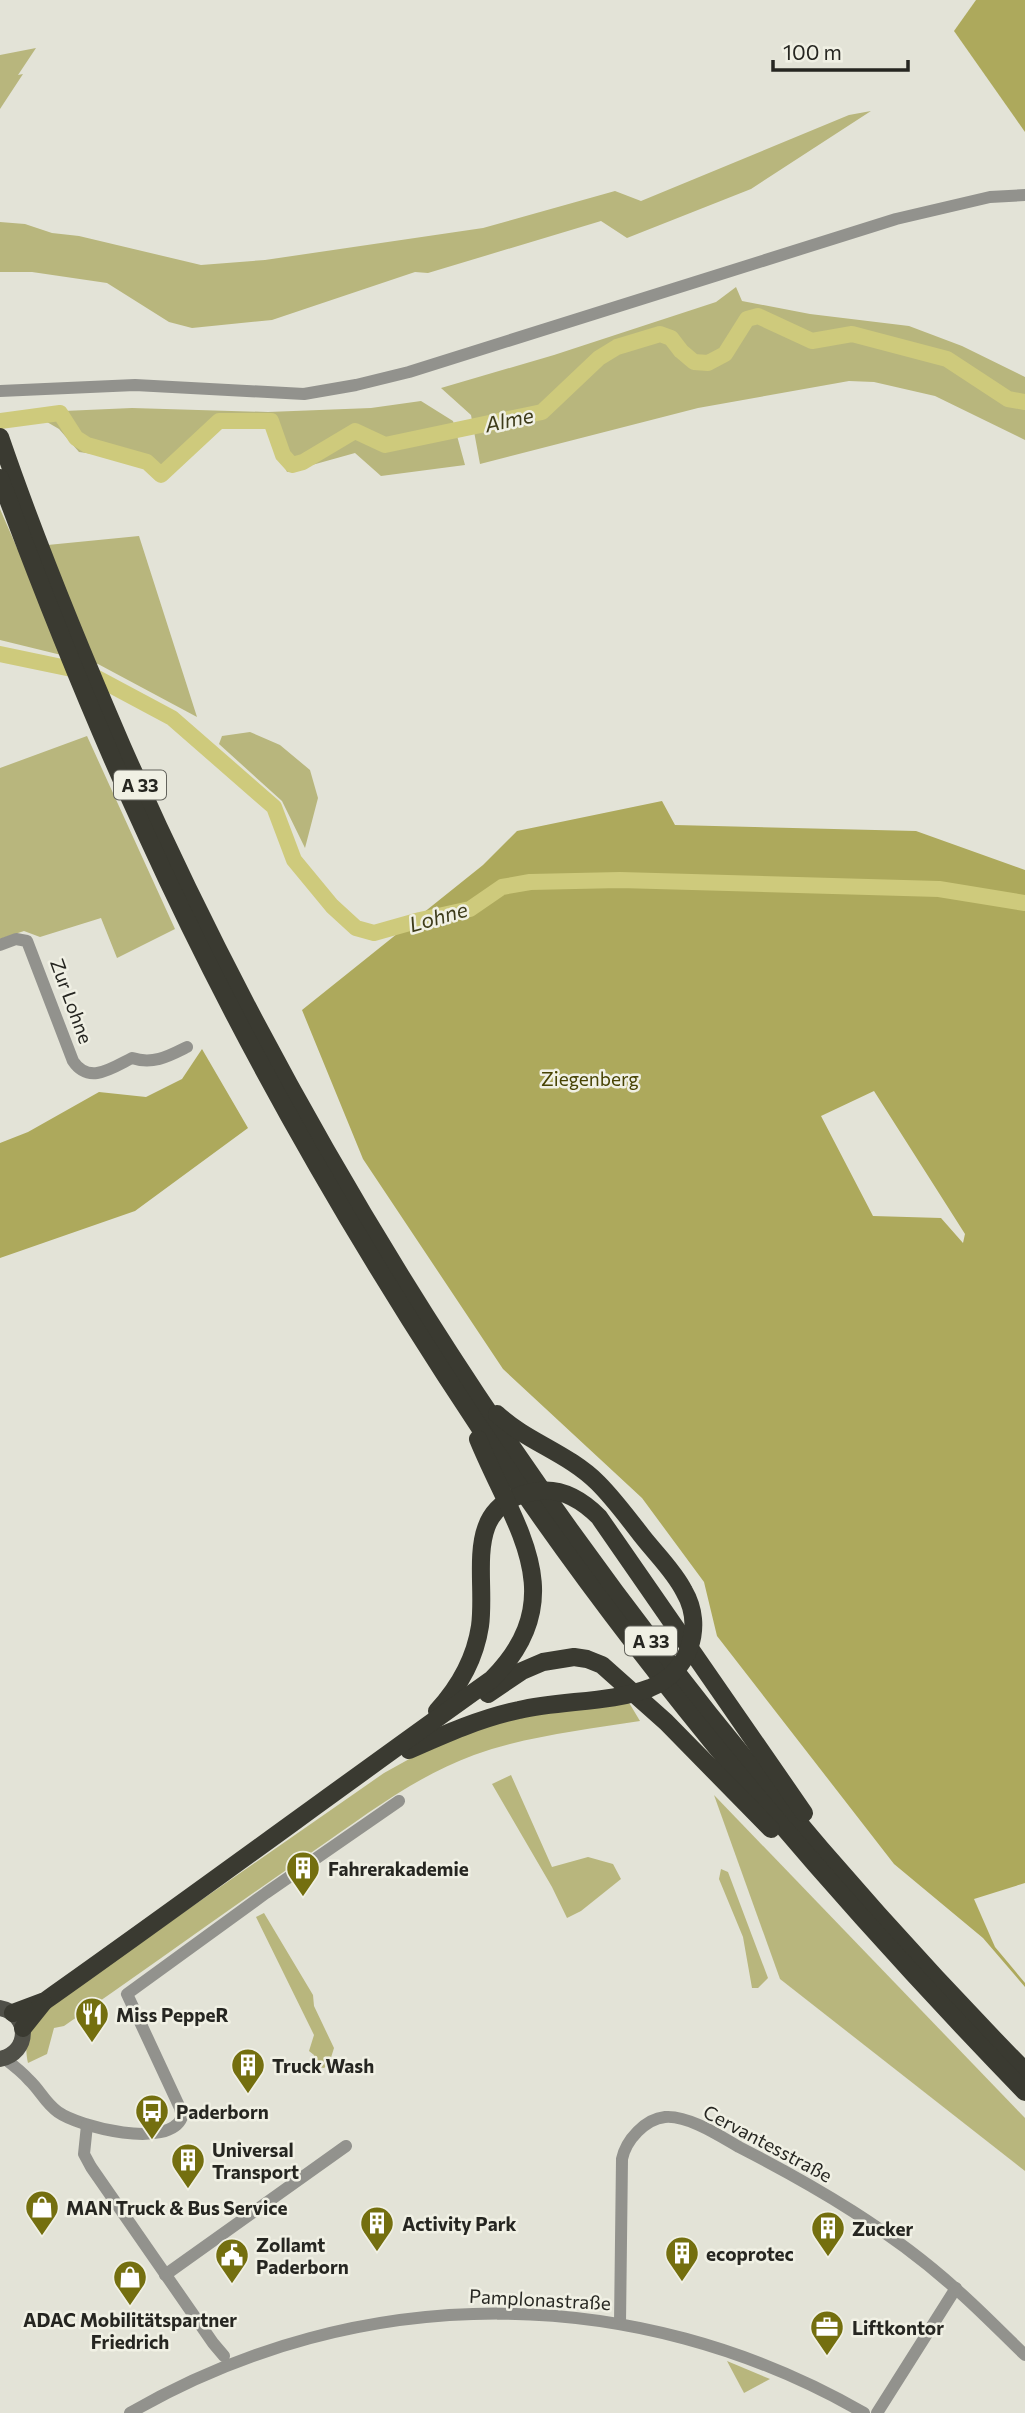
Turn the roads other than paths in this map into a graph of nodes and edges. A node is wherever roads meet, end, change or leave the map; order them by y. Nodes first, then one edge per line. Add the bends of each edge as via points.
1 (1025, 195) edge
2 (0, 391) edge
3 (0, 437) edge
4 (0, 478) edge
5 (0, 945) edge
6 (187, 1046) dead end
7 (302, 1124) junction
8 (467, 1395) junction
9 (401, 1749) junction
10 (399, 1801) dead end
11 (816, 1864) junction
12 (850, 1883) junction
13 (12, 2017) edge
14 (8, 2056) edge
15 (1025, 2071) edge
16 (1025, 2092) edge
17 (87, 2125) junction
18 (346, 2146) dead end
19 (165, 2275) junction
20 (956, 2288) junction
21 (620, 2323) junction
22 (1025, 2355) edge
23 (224, 2356) dead end
24 (130, 2413) edge
25 (864, 2413) edge
26 (877, 2413) edge

1 - 2 street via 990,197 896,219 356,385 304,394 135,385
3 - 7 highway, A 33 via 78,645 162,836
4 - 7 highway, A 33 via 66,650 148,840 225,996
5 - 6 street, Zur Lohne via 16,939 27,941 73,1061 87,1074 132,1058 146,1063 158,1060
7 - 8 highway, A 33 via 412,1296
8 - 9 highway via 531,1560 533,1604 508,1663
8 - 9 highway via 513,1429 580,1466 599,1483 678,1580 691,1604 692,1643 679,1668 652,1688 518,1710
8 - 11 highway, A 33 via 518,1485 659,1676
8 - 12 highway, A 33 via 665,1660
9 - 11 highway via 522,1671 561,1657 587,1659 617,1676 787,1846
9 - 12 highway via 443,1704 468,1667 480,1625 481,1550 489,1521 520,1494 554,1490 577,1498 599,1517 796,1802 845,1864
9 - 13 highway via 305,1823 242,1861 45,2001
10 - 17 street via 127,1994 180,2108 180,2123 160,2133
11 - 16 highway, A 33
12 - 15 highway, A 33
13 - 14 main road via 23,2039
14 - 17 street via 48,2104
17 - 19 street via 84,2154
18 - 19 street
19 - 23 street
20 - 21 street, Cervantesstraße via 812,2186 694,2123 666,2117 636,2133 621,2159
20 - 22 street, Cervantesstraße
20 - 26 street
21 - 24 street, Pamplonastraße via 485,2313 359,2327 296,2341 238,2361
21 - 25 street, Pamplonastraße via 744,2357 819,2388

